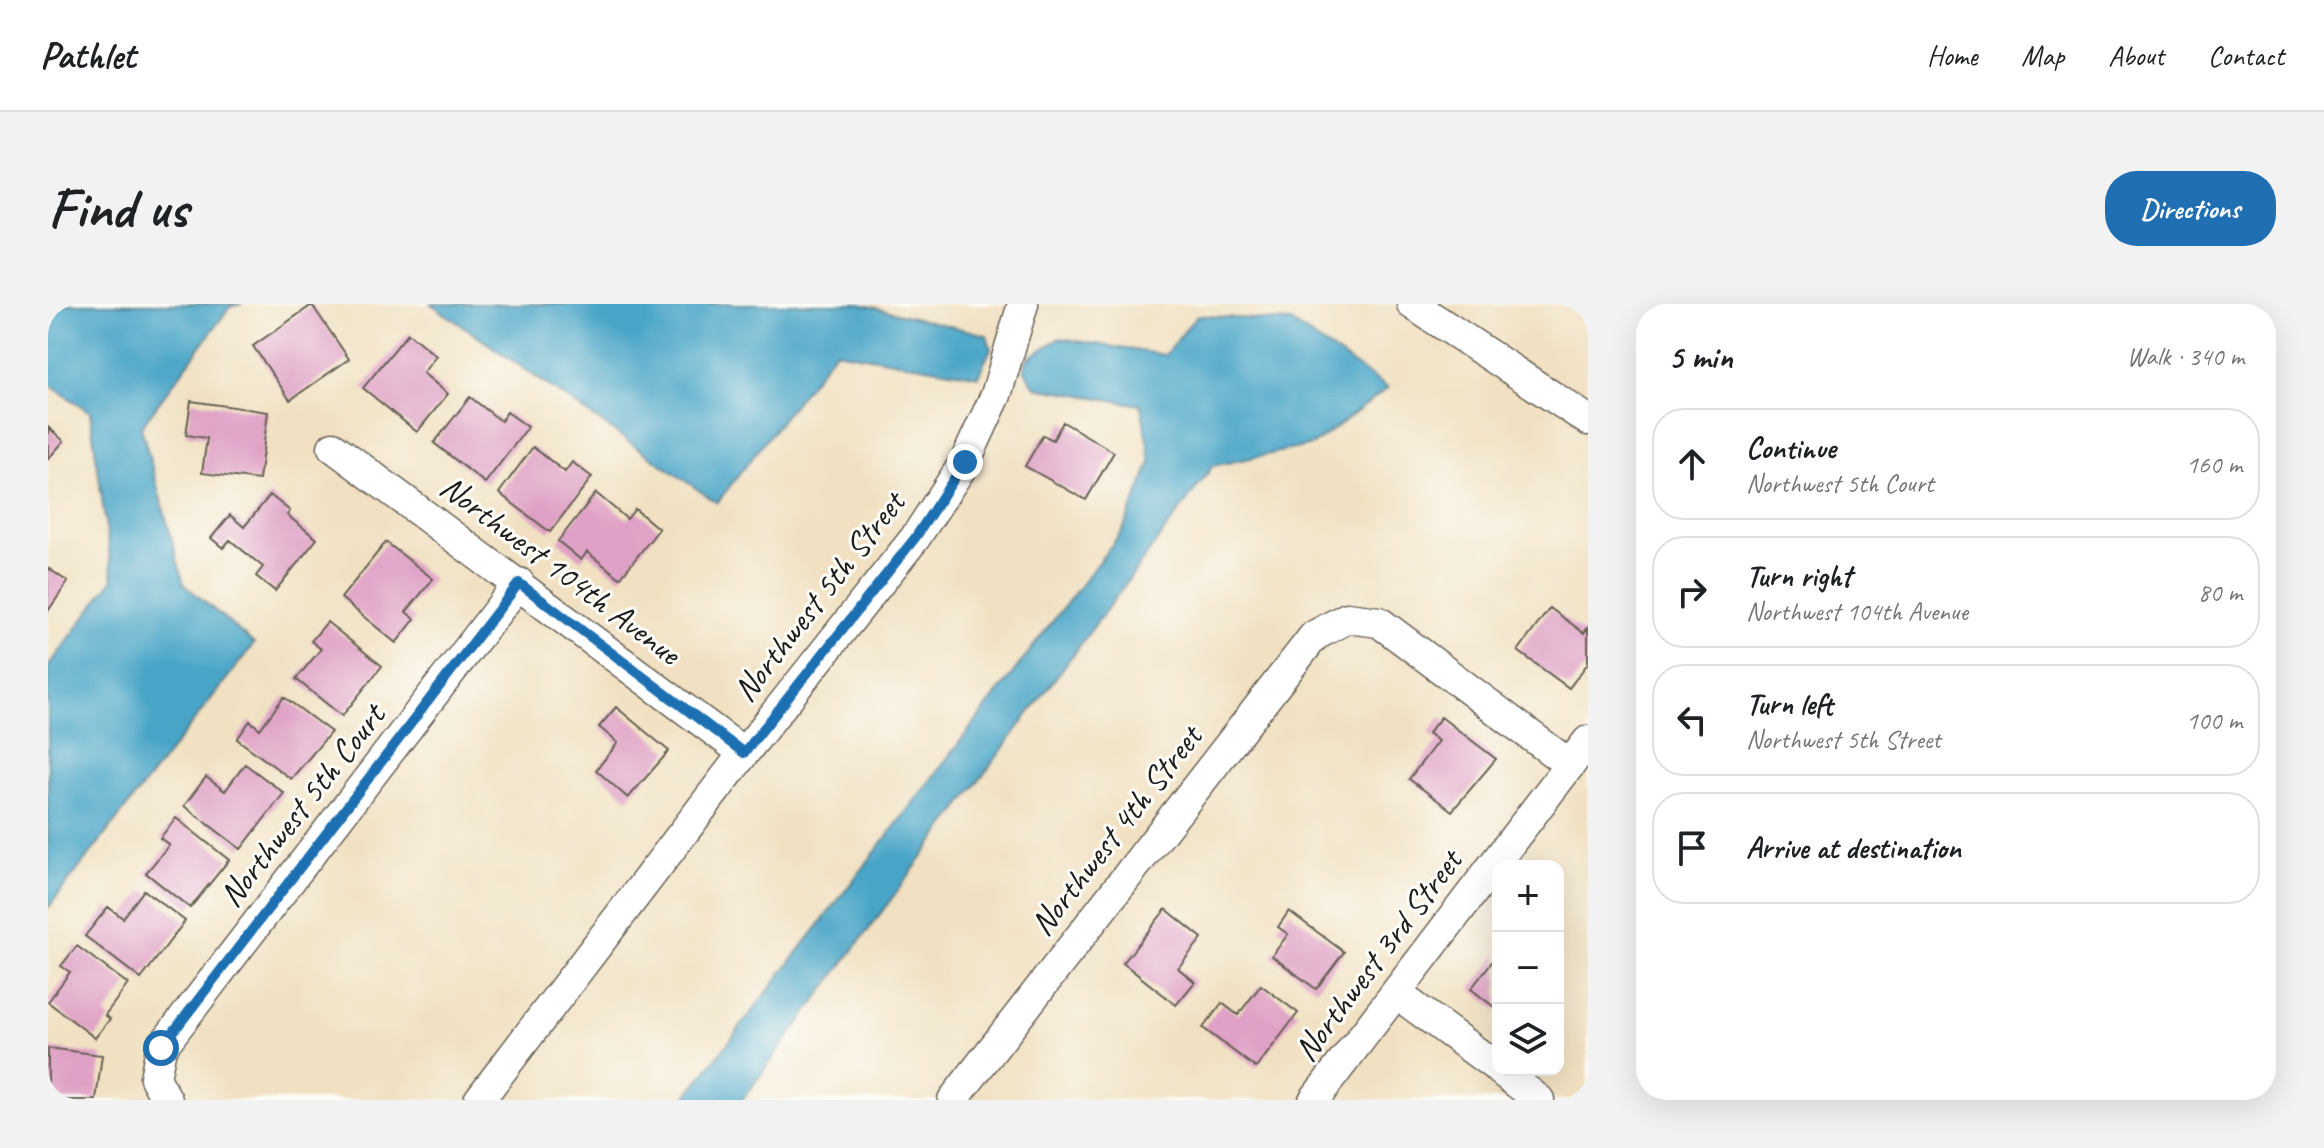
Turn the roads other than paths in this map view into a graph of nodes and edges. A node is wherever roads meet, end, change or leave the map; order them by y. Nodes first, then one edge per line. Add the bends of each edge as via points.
1 (1023, 304) edge
2 (1412, 304) edge
3 (1587, 418) edge
4 (333, 447) dead end
5 (519, 583) junction
6 (744, 753) junction
7 (1579, 753) edge
8 (1397, 994) junction
9 (1492, 1064) edge
10 (1508, 1076) edge
11 (161, 1089) edge
12 (479, 1100) edge
13 (953, 1100) edge
14 (1314, 1100) edge
15 (1539, 1100) edge

1 - 6 street, Northwest 5th Street via 996,395 965,462 915,538
2 - 3 street
4 - 5 street, Northwest 104th Avenue
5 - 6 street, Northwest 104th Avenue
5 - 11 street, Northwest 5th Court via 161,1048
6 - 12 street, Northwest 5th Street
7 - 8 street, Northwest 3rd Street
7 - 13 street, Northwest 4th Street via 1379,622 1347,618 1314,636
8 - 9 street
8 - 14 street, Northwest 3rd Street
10 - 15 street

